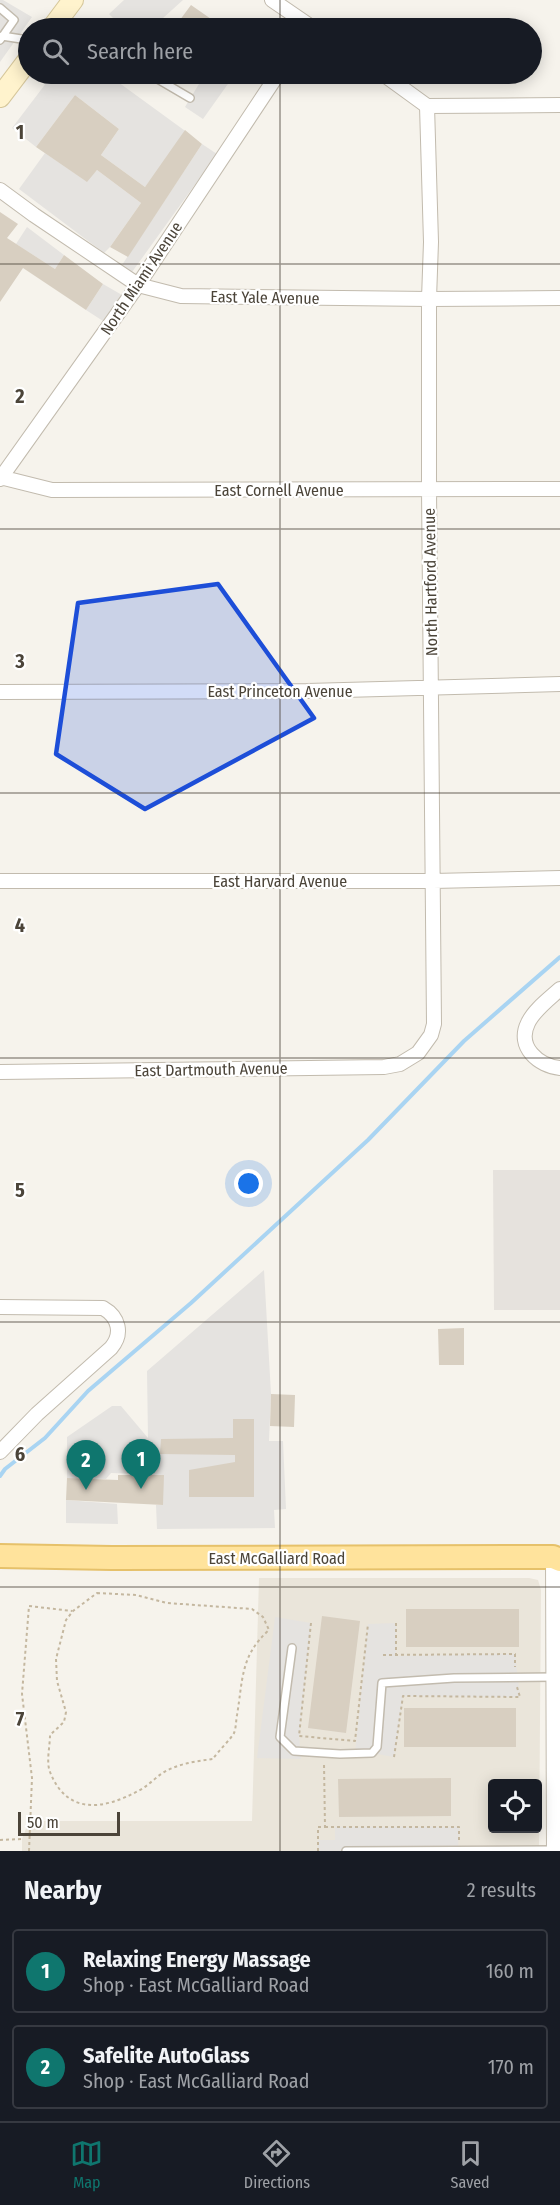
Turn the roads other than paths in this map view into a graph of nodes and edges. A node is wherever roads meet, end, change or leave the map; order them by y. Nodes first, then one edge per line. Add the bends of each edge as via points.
1 (73, 0) edge
2 (272, 0) edge
3 (0, 8) edge
4 (60, 18) edge
5 (296, 18) edge
6 (1, 38) edge
7 (18, 39) edge
8 (18, 73) edge
9 (166, 84) edge
10 (271, 84) edge
11 (398, 84) edge
12 (0, 97) edge
13 (190, 98) dead end
14 (560, 105) edge
15 (427, 106) junction
16 (0, 190) edge
17 (138, 285) junction
18 (560, 298) edge
19 (429, 299) junction
20 (0, 478) edge
21 (429, 489) junction
22 (560, 489) edge
23 (560, 684) edge
24 (431, 689) junction
25 (0, 692) edge
26 (560, 878) edge
27 (0, 881) edge
28 (433, 881) junction
29 (560, 989) edge
30 (418, 1053) joint
31 (560, 1068) edge
32 (0, 1072) edge
33 (0, 1307) edge
34 (0, 1452) edge
35 (0, 1556) edge
36 (558, 1557) edge
37 (292, 1648) dead end
38 (555, 1677) junction
39 (346, 1851) edge
40 (441, 1851) edge
41 (554, 1851) edge

1 - 4 main road
2 - 5 street
3 - 6 lane via 14,20
6 - 7 lane
8 - 12 main road
9 - 13 lane
10 - 17 street, North Miami Avenue
11 - 15 street
14 - 15 street
15 - 19 street, North Hartford Avenue
16 - 17 street, East Yale Avenue
17 - 19 street, East Yale Avenue via 181,296
17 - 20 street, North Miami Avenue
18 - 19 street, East Yale Avenue
19 - 21 street, North Hartford Avenue
20 - 21 street, East Cornell Avenue via 52,490
21 - 22 street, East Cornell Avenue
21 - 24 street, North Hartford Avenue
23 - 24 street, East Princeton Avenue
24 - 25 street, East Princeton Avenue
24 - 28 street, North Hartford Avenue
26 - 28 street, East Harvard Avenue
27 - 28 street, East Harvard Avenue
28 - 30 street, North Hartford Avenue via 434,1024
29 - 31 street via 533,1015 525,1032 530,1053 544,1065
30 - 32 street, East Dartmouth Avenue via 400,1064 384,1067
33 - 34 street via 96,1306 109,1311 119,1336 111,1348
35 - 36 main road, East McGalliard Road
36 - 38 street
37 - 38 lane via 280,1737 294,1751 372,1753 377,1747 382,1683
38 - 41 street
39 - 40 lane
40 - 41 lane

